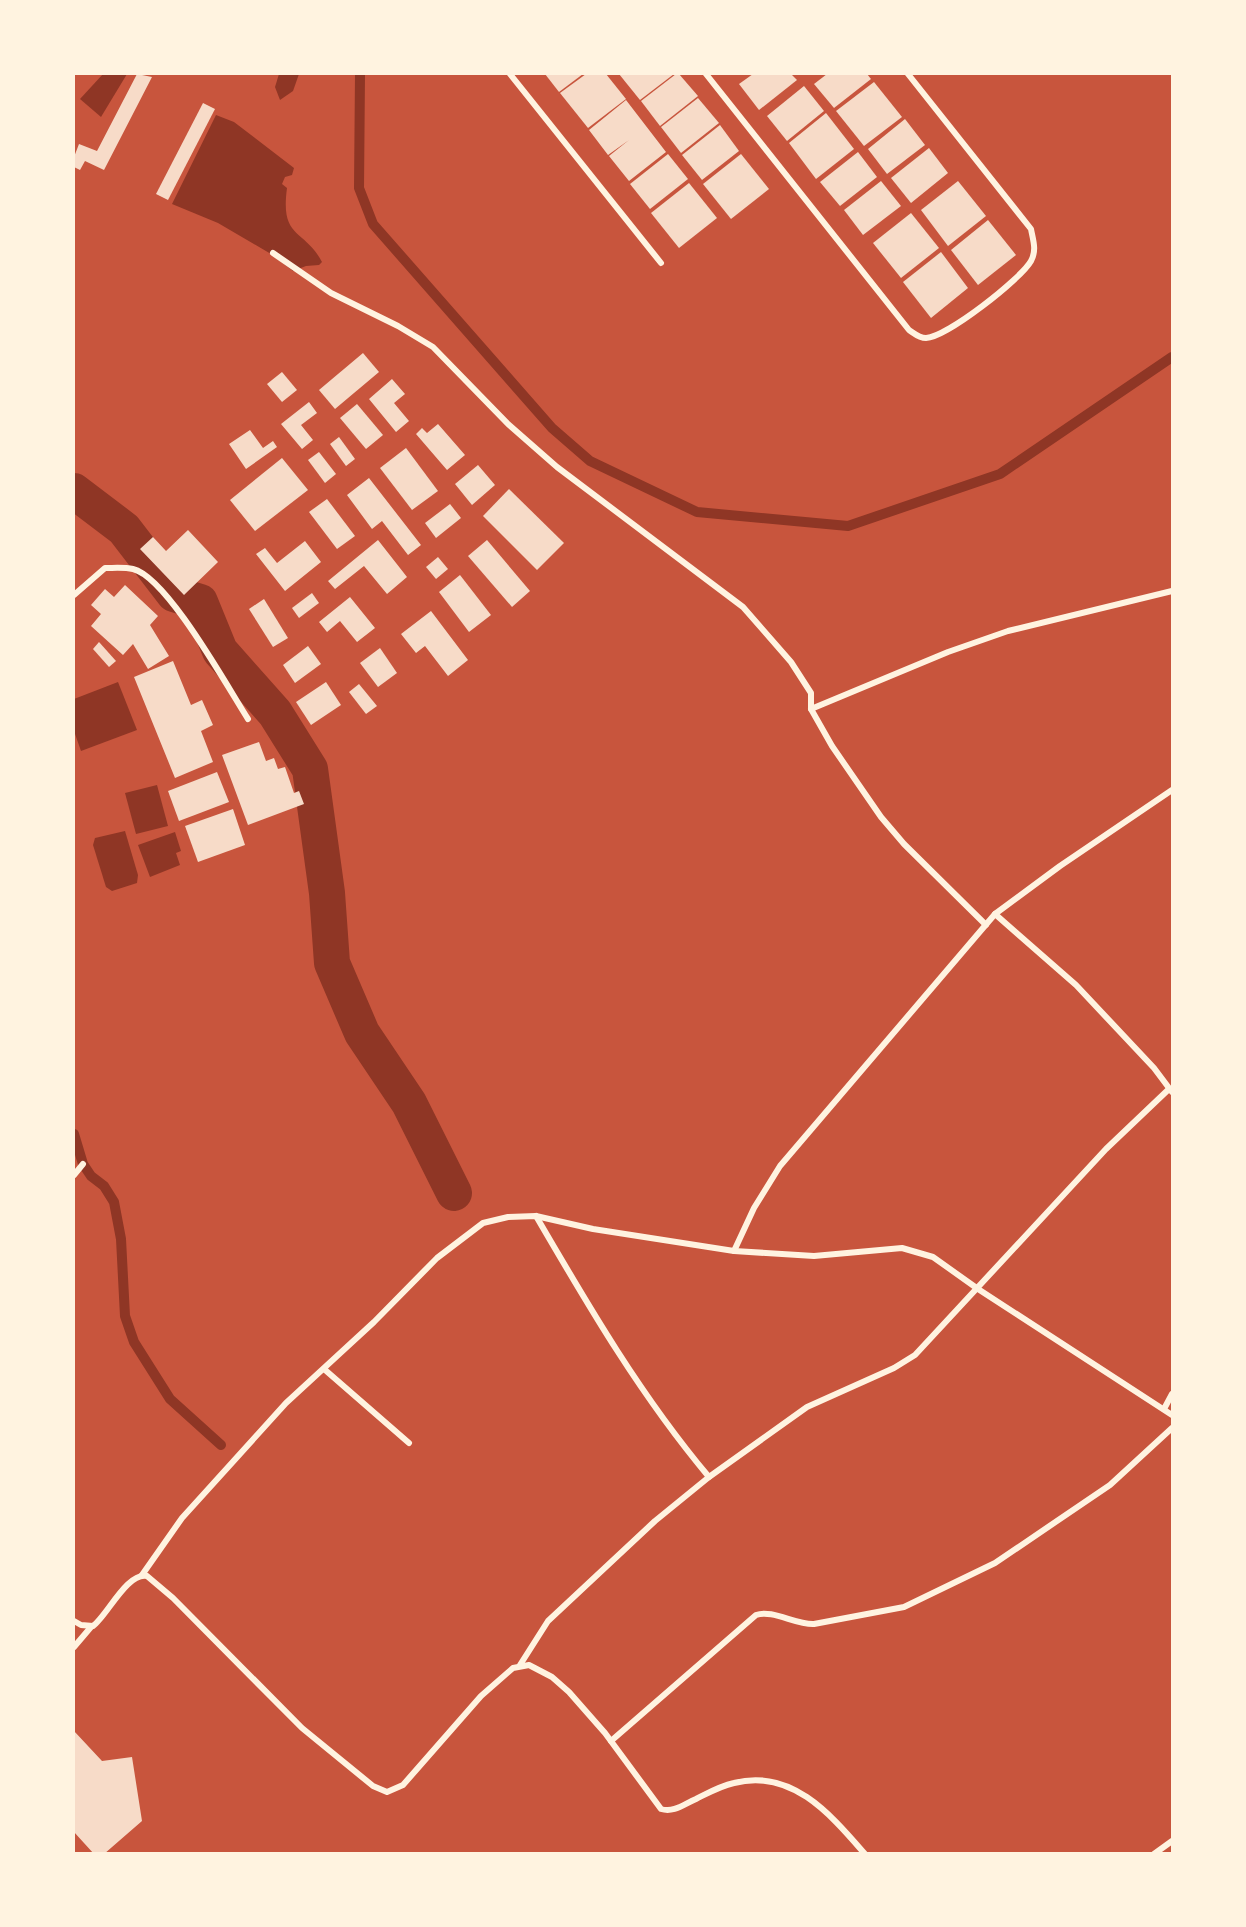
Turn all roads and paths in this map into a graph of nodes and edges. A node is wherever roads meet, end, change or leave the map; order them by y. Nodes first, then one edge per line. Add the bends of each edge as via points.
1 (510, 74) edge
2 (706, 74) edge
3 (908, 74) edge
4 (273, 253) dead end
5 (661, 263) dead end
6 (1173, 591) edge
7 (74, 595) edge
8 (811, 709) junction
9 (248, 719) dead end
10 (1173, 790) edge
11 (995, 914) junction
12 (986, 925) junction
13 (1171, 1090) edge
14 (83, 1164) dead end
15 (74, 1175) edge
16 (536, 1216) junction
17 (734, 1251) junction
18 (978, 1289) junction
19 (324, 1369) junction
20 (1173, 1394) edge
21 (1164, 1409) junction
22 (1173, 1415) edge
23 (1173, 1428) edge
24 (409, 1443) dead end
25 (709, 1477) junction
26 (142, 1575) junction
27 (74, 1621) edge
28 (91, 1627) junction
29 (74, 1647) edge
30 (520, 1665) junction
31 (611, 1741) junction
32 (1173, 1841) edge
33 (865, 1854) edge
34 (1154, 1854) edge

1 - 5 street
2 - 3 street via 909,330 928,338 952,327 1023,273 1035,246 1030,229
4 - 8 street via 310,280 433,347 500,417 557,467 743,608 792,662 811,693
6 - 8 street via 1008,631
7 - 9 street via 105,568 134,569 153,582 181,615
8 - 12 street via 831,746 881,817
10 - 11 street
11 - 12 street
11 - 13 street via 1076,985
12 - 17 street via 780,1166
13 - 18 street via 1106,1149
14 - 15 street
16 - 17 street
16 - 19 street via 483,1223 437,1258
16 - 25 street via 644,1394
17 - 18 street via 814,1256 902,1248 933,1257
18 - 21 street
18 - 25 street via 915,1355 807,1407
19 - 24 street
19 - 26 street via 286,1403 182,1518
20 - 21 street
21 - 22 street
23 - 31 street via 1078,1509 995,1563 923,1599 904,1607 804,1625 766,1614 756,1615
25 - 30 street via 655,1521 548,1622
26 - 28 street via 124,1589
26 - 30 street via 173,1598 302,1728 373,1786 387,1792 410,1778 473,1704
27 - 28 street
28 - 29 street
30 - 31 street via 552,1677
31 - 33 street via 662,1809 672,1811 735,1782 782,1784 802,1792
32 - 34 street

